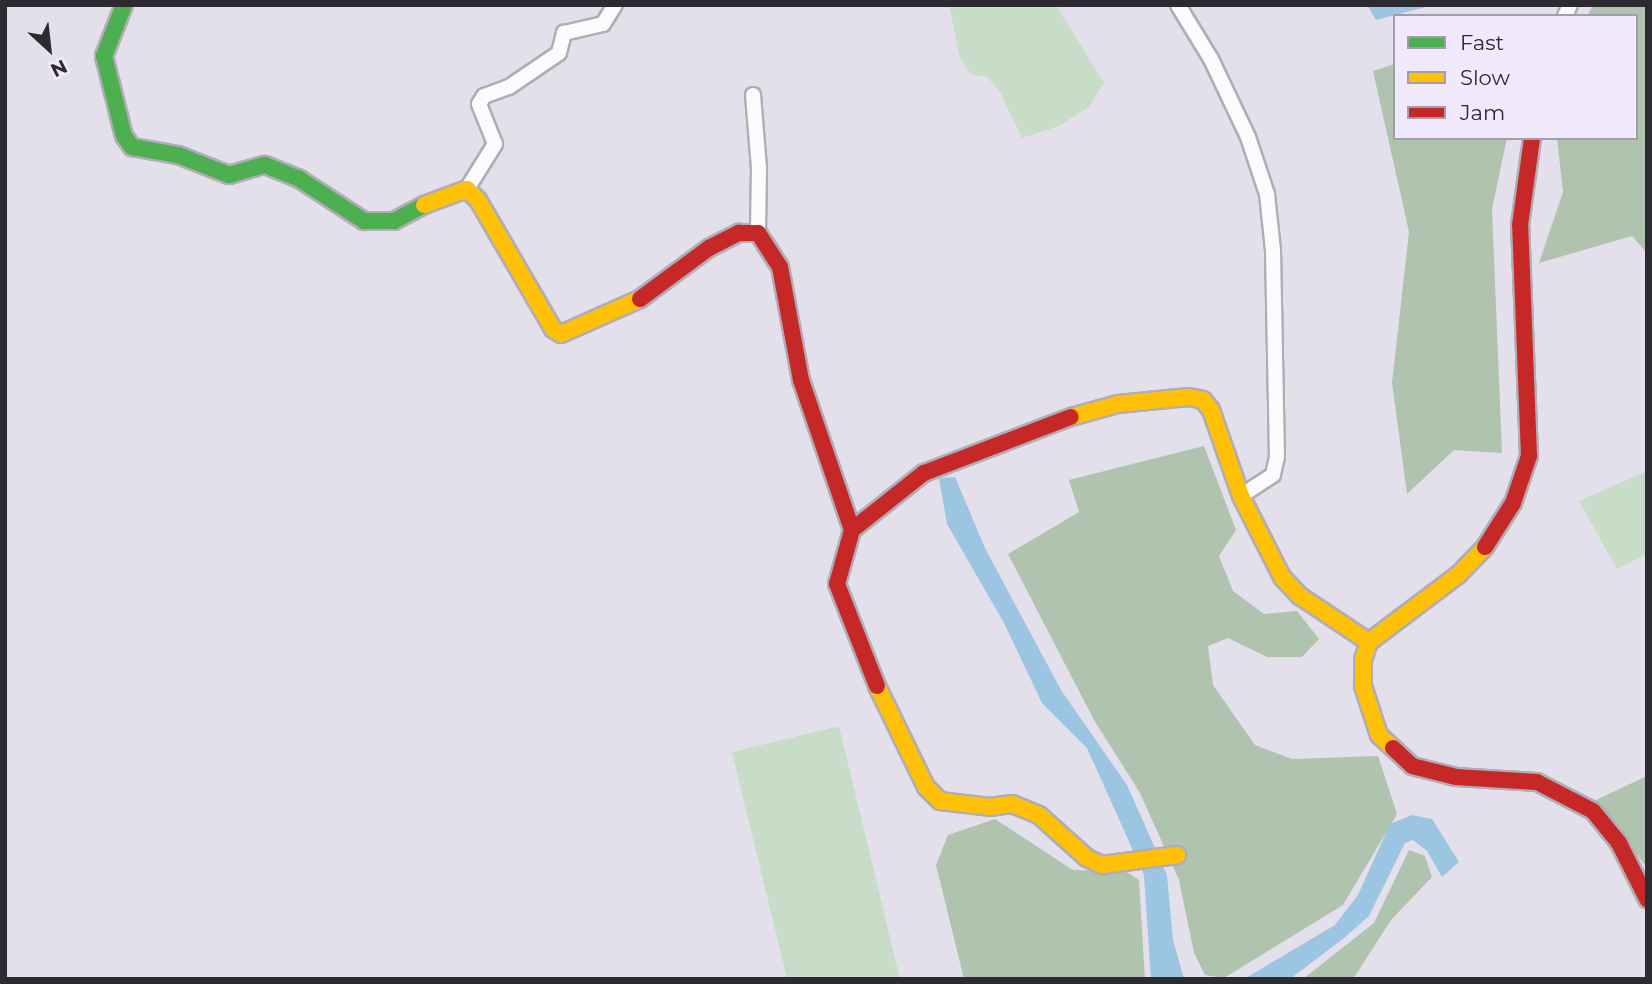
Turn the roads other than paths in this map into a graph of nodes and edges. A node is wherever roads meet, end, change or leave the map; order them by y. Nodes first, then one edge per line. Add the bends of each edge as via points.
1 (124, 5) edge
2 (615, 5) edge
3 (1178, 5) edge
4 (753, 95) dead end
5 (1532, 140) edge
6 (467, 189) junction
7 (758, 233) junction
8 (1241, 496) junction
9 (852, 530) junction
10 (1368, 642) junction
11 (1177, 855) dead end
12 (1647, 899) edge

1 - 6 street via 104,56 104,69 132,147 178,155 229,175 265,165 298,178 364,221 394,221 446,194
2 - 6 street via 603,24 564,33 558,53 509,87 484,96 479,104 495,144
3 - 8 street via 1243,126 1267,194 1273,250 1277,457 1273,475
4 - 7 street
5 - 10 street via 1520,225 1529,456 1513,503 1489,543 1458,575
6 - 7 street via 478,200 553,329 561,334 632,304 709,247 739,233
7 - 9 street via 780,267 801,380
8 - 9 street via 1211,410 1203,400 1189,397 1118,404 1066,418 948,462 900,490
8 - 10 street via 1282,577 1300,596
9 - 11 street via 836,584 879,691 926,787 940,801 990,807 1012,804 1039,815 1087,858 1102,865
10 - 12 street via 1363,686 1379,735 1404,759 1412,766 1456,777 1537,782 1574,798 1593,811 1619,842

